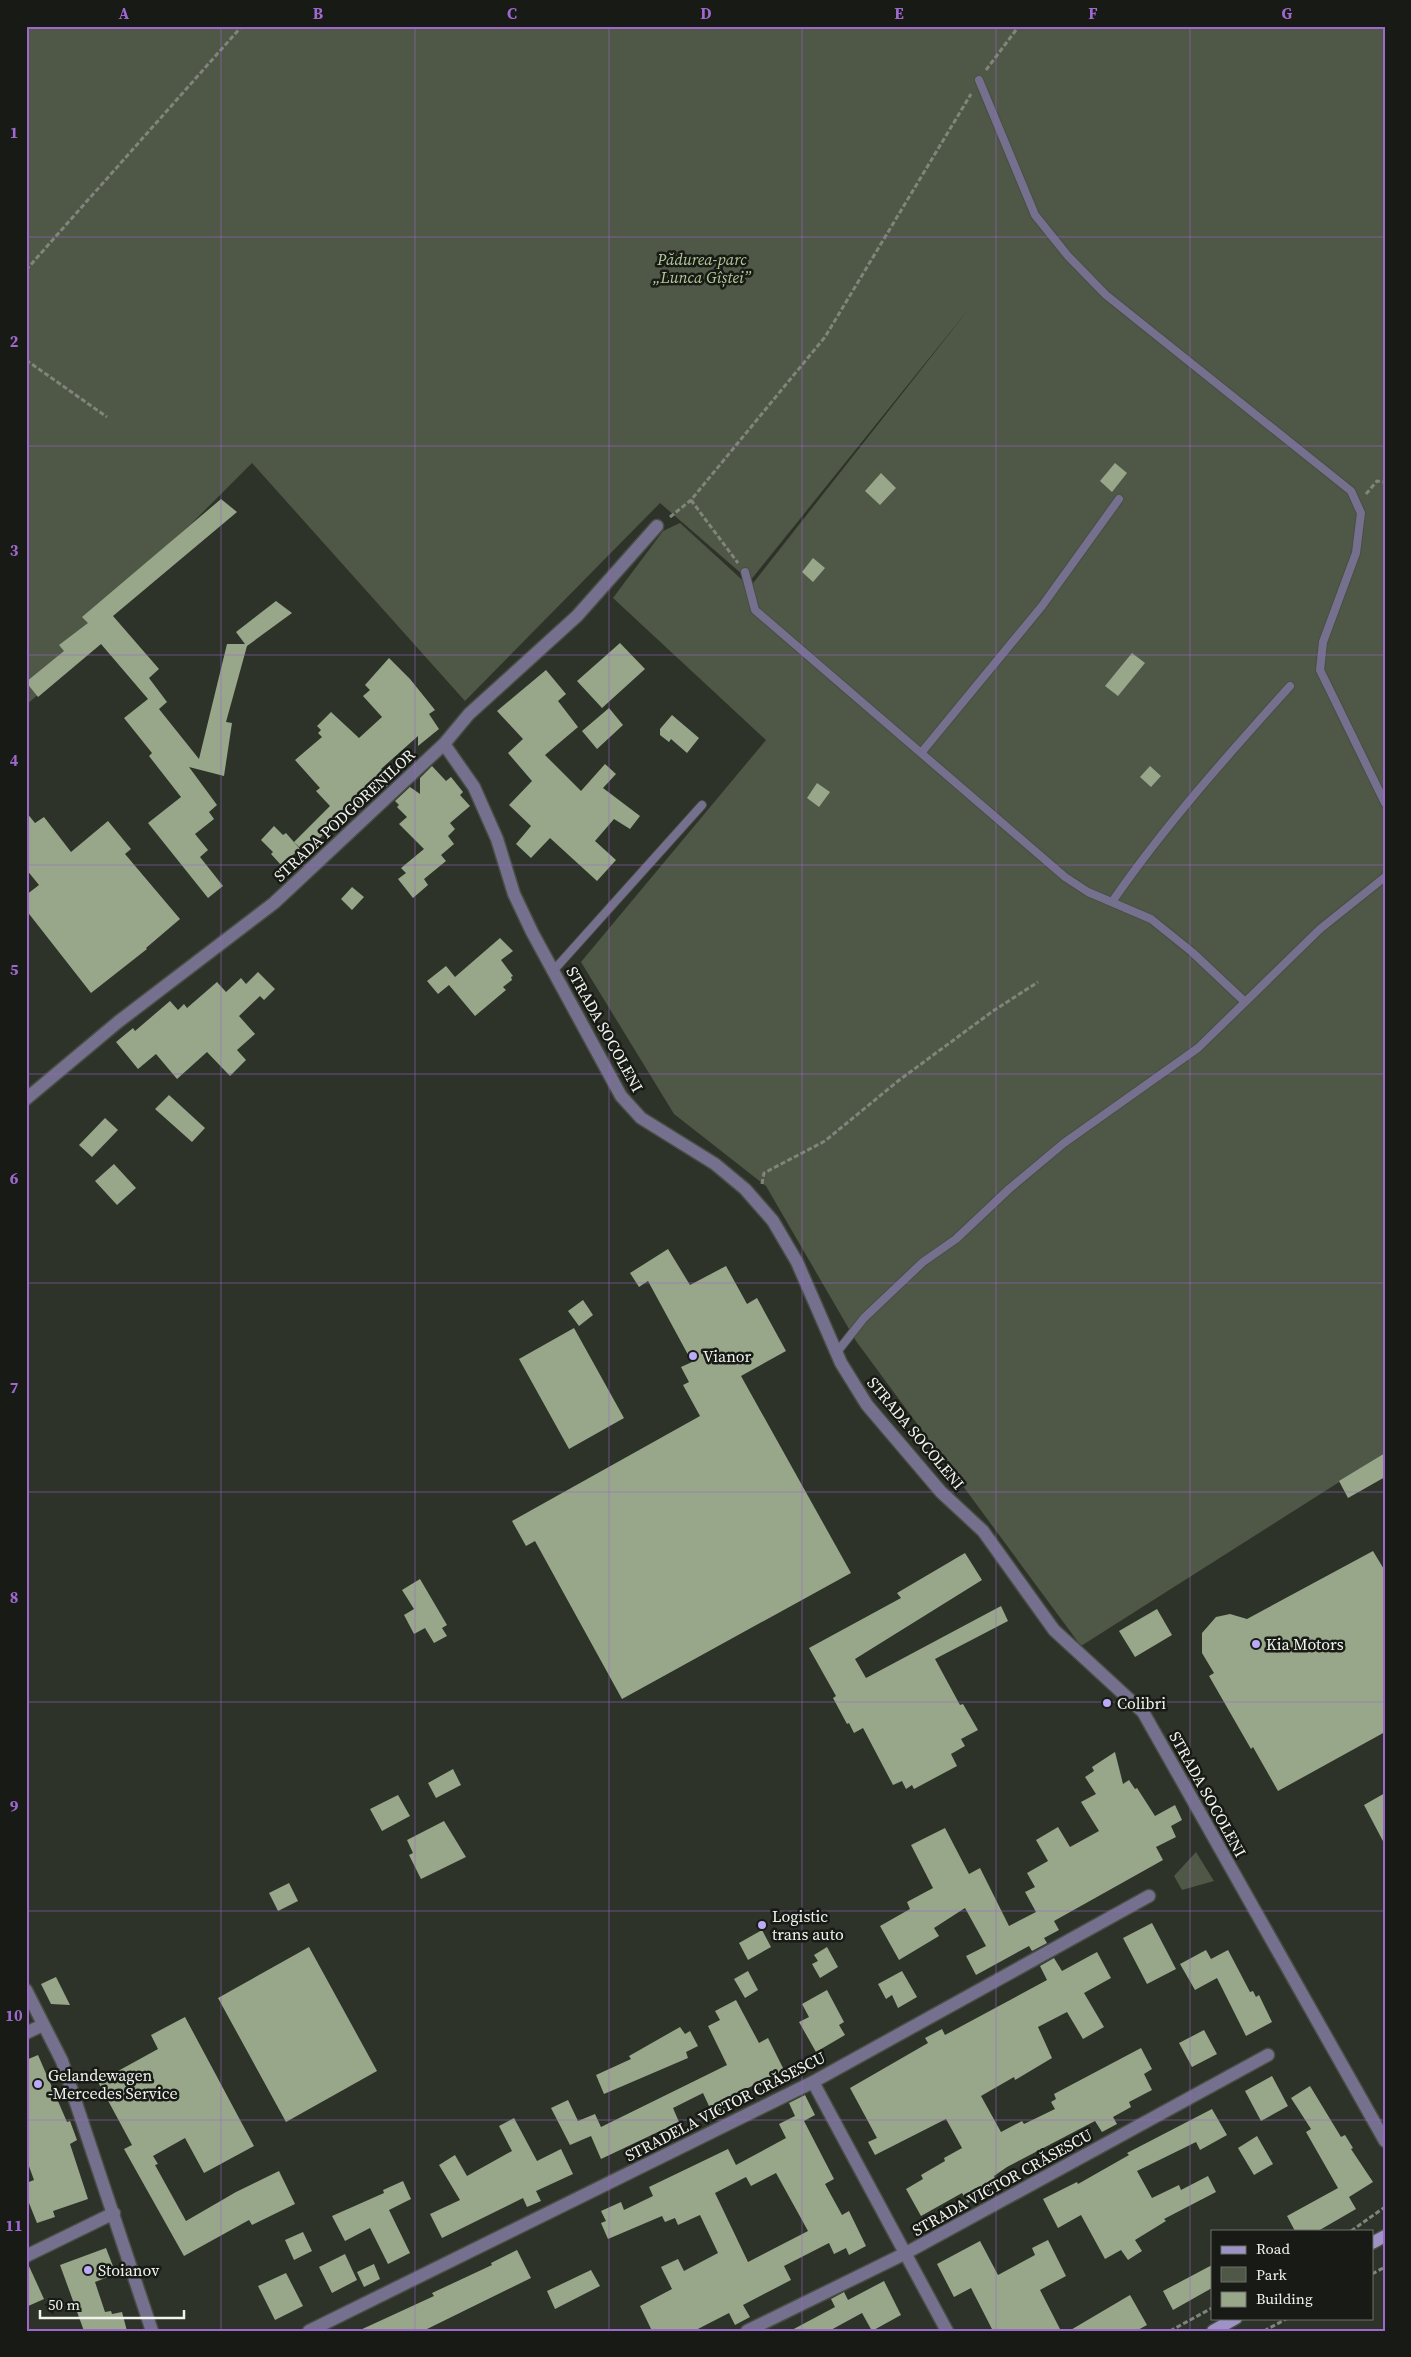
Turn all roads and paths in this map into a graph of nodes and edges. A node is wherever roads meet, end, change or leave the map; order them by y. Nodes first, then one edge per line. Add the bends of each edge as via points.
1 (242, 26) edge
2 (1020, 26) edge
3 (979, 80) junction
4 (26, 270) edge
5 (26, 360) edge
6 (107, 417) dead end
7 (1385, 482) edge
8 (1119, 499) dead end
9 (691, 500) junction
10 (1360, 514) junction
11 (657, 526) joint
12 (745, 572) joint
13 (1290, 686) dead end
14 (444, 744) junction
15 (922, 753) junction
16 (1385, 803) edge
17 (702, 805) dead end
18 (1385, 877) edge
19 (1112, 902) junction
20 (553, 971) junction
21 (1038, 982) dead end
22 (1244, 1000) junction
23 (26, 1099) edge
24 (759, 1204) junction
25 (837, 1352) junction
26 (1149, 1896) dead end
27 (26, 1990) edge
28 (43, 2025) junction
29 (26, 2033) edge
30 (1268, 2055) dead end
31 (813, 2082) junction
32 (1385, 2141) edge
33 (1385, 2207) edge
34 (114, 2213) junction
35 (1352, 2230) edge
36 (906, 2252) junction
37 (26, 2256) edge
38 (1211, 2309) edge
39 (1233, 2320) edge
40 (1284, 2320) edge
41 (152, 2331) edge
42 (309, 2331) edge
43 (747, 2331) edge
44 (947, 2331) edge
45 (1170, 2331) edge
46 (1214, 2331) edge
47 (1264, 2331) edge

1 - 4 path
2 - 3 path
3 - 9 path via 825,337
3 - 10 lane via 1035,214 1068,256 1106,295 1351,491
5 - 6 path
7 - 10 path via 1377,481 1364,496
8 - 15 lane via 1042,606
9 - 11 path
9 - 12 path
10 - 16 lane via 1356,553 1323,642 1320,670
11 - 14 street, STRADA PODGORENILOR via 577,616 469,714
12 - 15 lane via 755,610
13 - 19 lane via 1229,753
14 - 20 street, STRADA SOCOLENI via 474,788 497,839 514,894
14 - 23 street, STRADA PODGORENILOR via 274,903 118,1022
15 - 19 lane via 1065,877
17 - 20 lane
18 - 22 lane via 1320,929
19 - 22 lane via 1151,919
20 - 24 street, STRADA SOCOLENI via 622,1096 641,1118 715,1164
21 - 24 path via 993,1011 825,1141 764,1173
22 - 25 lane via 1198,1048 1057,1149 956,1240 923,1262 864,1318
24 - 25 street, STRADA SOCOLENI via 797,1262
25 - 32 street, STRADA SOCOLENI via 867,1405 941,1492 983,1531 1054,1630 1143,1712
26 - 31 street, STRADELA VICTOR CRĂSESCU
27 - 28 street
28 - 29 street
28 - 34 street via 62,2061
30 - 36 street, STRADA VICTOR CRĂSESCU
31 - 36 street
31 - 42 street, STRADELA VICTOR CRĂSESCU
33 - 35 path
34 - 37 street
34 - 41 street
36 - 43 street, STRADA VICTOR CRĂSESCU
36 - 44 street
38 - 45 path
39 - 46 main road
40 - 47 path

